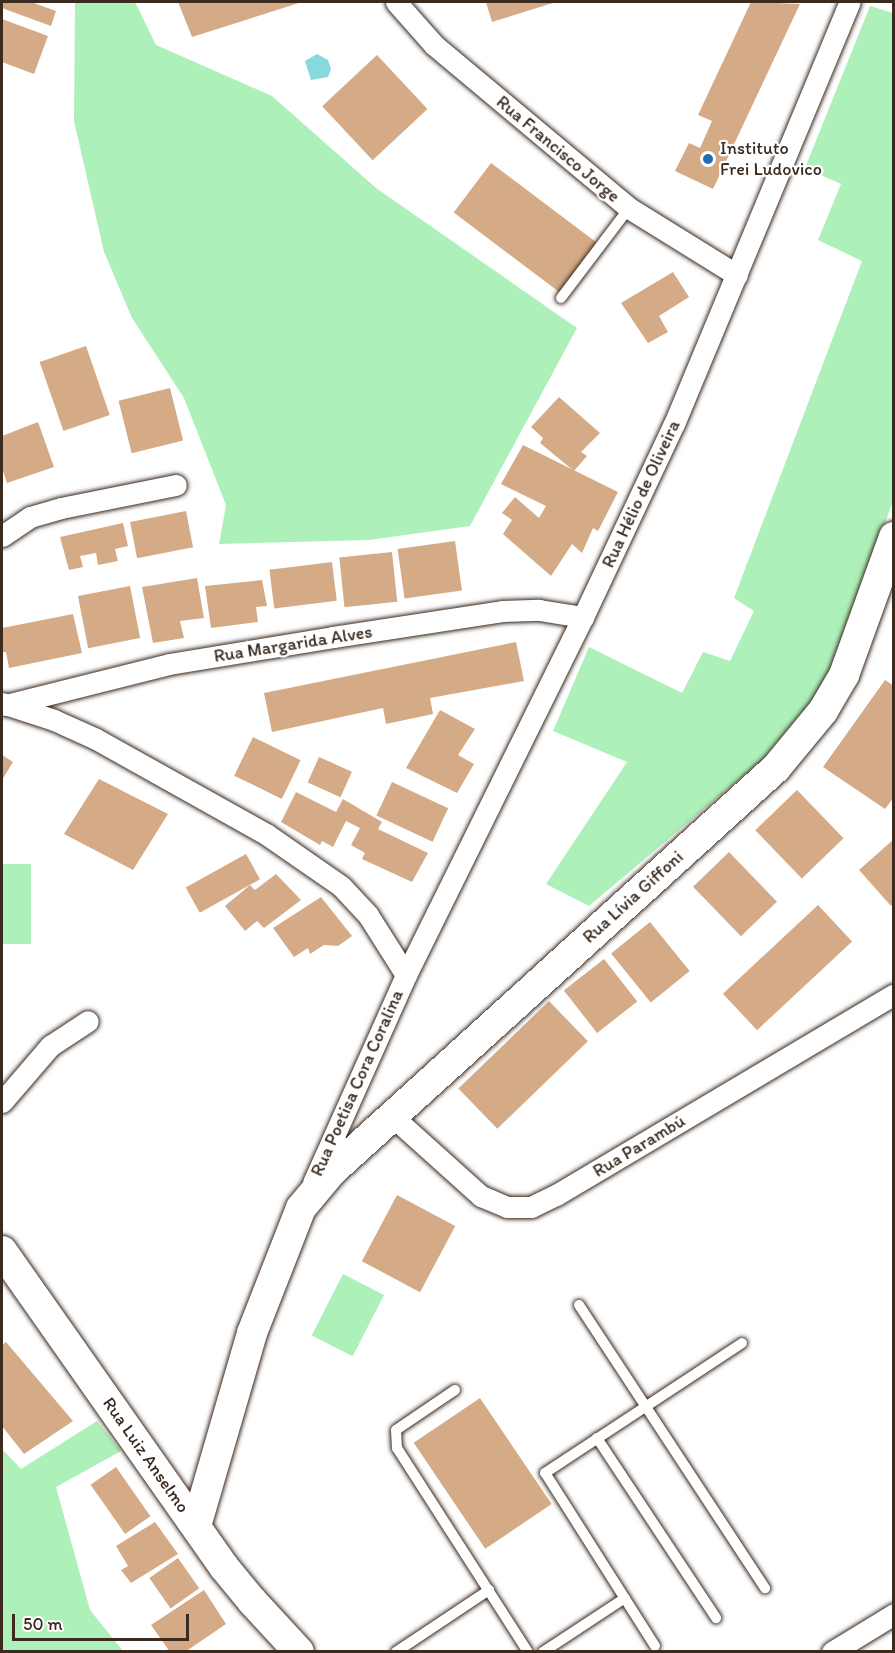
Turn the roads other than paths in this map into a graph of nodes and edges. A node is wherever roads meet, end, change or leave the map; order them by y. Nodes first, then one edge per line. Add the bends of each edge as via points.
1 (396, 2) edge
2 (850, 2) edge
3 (629, 208) junction
4 (737, 275) junction
5 (561, 298) dead end
6 (176, 485) dead end
7 (2, 536) edge
8 (894, 537) edge
9 (583, 616) junction
10 (4, 704) edge
11 (406, 975) junction
12 (894, 994) edge
13 (88, 1021) dead end
14 (2, 1102) edge
15 (392, 1116) junction
16 (301, 1208) junction
17 (2, 1251) edge
18 (579, 1305) dead end
19 (742, 1343) dead end
20 (455, 1390) dead end
21 (647, 1405) junction
22 (597, 1438) junction
23 (196, 1526) junction
24 (765, 1588) dead end
25 (489, 1590) junction
26 (625, 1598) junction
27 (894, 1614) edge
28 (716, 1618) dead end
29 (656, 1646) dead end
30 (299, 1652) edge
31 (396, 1652) edge
32 (528, 1652) edge
33 (543, 1652) edge
34 (832, 1652) edge

1 - 3 street, Rua Francisco Jorge via 434,45
2 - 4 street, Rua Hélio de Oliveira
3 - 4 street, Rua Francisco Jorge
3 - 5 lane
4 - 9 street, Rua Hélio de Oliveira via 674,424
6 - 7 street via 30,517
8 - 15 street, Rua Lívia Giffoni via 844,675 823,711 776,768
9 - 10 street, Rua Margarida Alves via 539,610 502,611 423,623 169,664
9 - 11 street, Rua Hélio de Oliveira
10 - 11 street, Rua Poetisa Cora Coralina via 96,739 266,834 315,867 341,886 368,915
11 - 16 street, Rua Poetisa Cora Coralina
12 - 15 street, Rua Parambú via 556,1196 531,1207 507,1208 482,1196
13 - 14 street via 50,1046
15 - 16 street, Rua Lívia Giffoni via 332,1171
16 - 23 street, Rua Poetisa Cora Coralina via 252,1333
17 - 23 street, Rua Luiz Anselmo
18 - 21 lane
19 - 21 lane
20 - 25 lane via 396,1430 397,1448
21 - 22 lane
21 - 24 lane
22 - 26 lane via 545,1473
22 - 28 lane
23 - 30 street, Rua Luiz Anselmo via 252,1601
25 - 31 lane
25 - 32 lane
26 - 29 lane
26 - 33 lane
27 - 34 street

